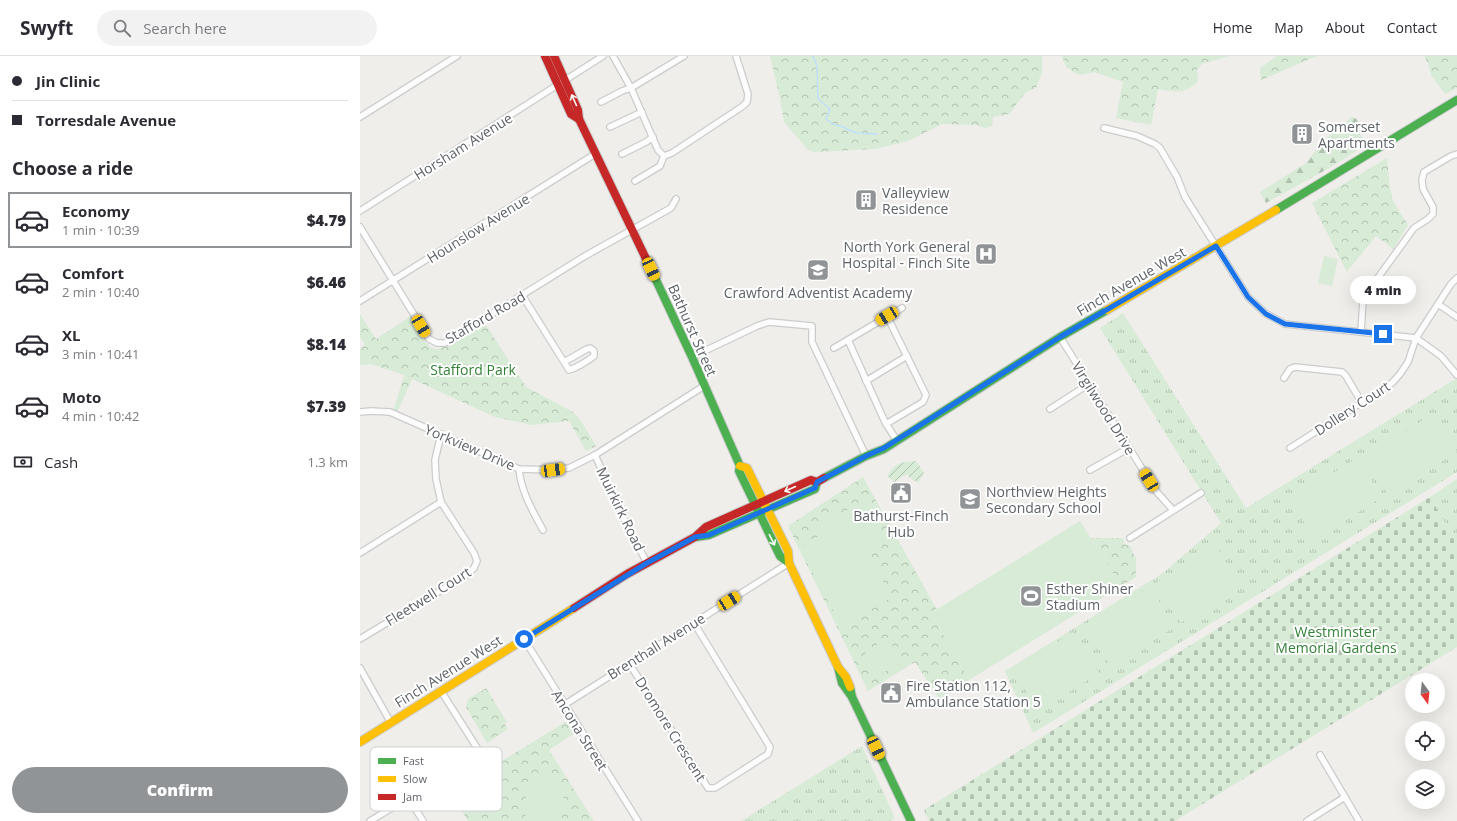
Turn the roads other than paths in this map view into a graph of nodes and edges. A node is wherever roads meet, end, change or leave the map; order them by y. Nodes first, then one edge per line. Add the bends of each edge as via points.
1 (545, 56) edge
2 (554, 56) edge
3 (603, 56) edge
4 (613, 56) edge
5 (684, 56) edge
6 (736, 56) edge
7 (454, 57) edge
8 (562, 83) junction
9 (631, 88) junction
10 (1457, 100) edge
11 (601, 102) dead end
12 (642, 112) junction
13 (360, 117) edge
14 (610, 127) dead end
15 (1104, 128) dead end
16 (653, 137) junction
17 (595, 154) junction
18 (622, 154) dead end
19 (1457, 154) edge
20 (664, 156) junction
21 (635, 181) dead end
22 (676, 199) dead end
23 (360, 211) edge
24 (360, 226) edge
25 (632, 229) junction
26 (1216, 246) junction
27 (1457, 278) edge
28 (393, 280) junction
29 (522, 295) junction
30 (360, 301) edge
31 (1438, 304) junction
32 (902, 308) dead end
33 (887, 316) junction
34 (1457, 317) edge
35 (1361, 332) junction
36 (1060, 337) junction
37 (1416, 338) junction
38 (848, 340) junction
39 (834, 348) dead end
40 (907, 356) junction
41 (692, 357) junction
42 (564, 362) junction
43 (1457, 375) edge
44 (1284, 378) dead end
45 (866, 381) junction
46 (1089, 384) junction
47 (704, 386) junction
48 (1362, 403) junction
49 (1050, 409) dead end
50 (360, 412) edge
51 (886, 424) junction
52 (442, 434) junction
53 (897, 441) junction
54 (1129, 448) junction
55 (1290, 448) dead end
56 (595, 455) junction
57 (866, 456) junction
58 (740, 466) junction
59 (519, 468) junction
60 (1090, 470) dead end
61 (817, 482) junction
62 (1201, 493) dead end
63 (764, 501) junction
64 (441, 502) junction
65 (757, 509) junction
66 (767, 510) junction
67 (1173, 510) junction
68 (543, 530) dead end
69 (1130, 538) dead end
70 (360, 552) edge
71 (647, 563) junction
72 (789, 563) junction
73 (694, 623) junction
74 (360, 639) edge
75 (524, 639) junction
76 (629, 663) junction
77 (360, 668) edge
78 (441, 691) junction
79 (564, 705) junction
80 (391, 723) junction
81 (360, 742) edge
82 (476, 747) edge
83 (1320, 755) dead end
84 (1345, 797) junction
85 (386, 811) edge
86 (417, 811) edge
87 (370, 821) edge
88 (423, 821) edge
89 (638, 821) edge
90 (911, 821) edge
91 (1307, 821) edge
92 (1359, 821) edge

1 - 8 main road, Bathurst Street
2 - 8 main road, Bathurst Street
3 - 8 street, Horsham Avenue
4 - 9 street
5 - 9 street
6 - 20 street via 748,94 747,102
7 - 13 street
8 - 17 main road, Bathurst Street via 578,110
8 - 23 street, Horsham Avenue
9 - 11 street
9 - 12 street
10 - 26 main road, Finch Avenue West
12 - 14 street
12 - 16 street
15 - 26 street via 1137,136 1160,148 1178,177 1185,197
16 - 18 street
16 - 20 street via 658,150
17 - 25 main road, Bathurst Street
17 - 28 street, Hounslow Avenue
19 - 35 street via 1424,172 1423,189 1433,207 1433,214 1414,228 1369,290 1363,301
20 - 21 street via 660,166
22 - 25 street, Stafford Road via 671,208
24 - 28 street, Stafford Road
25 - 29 street, Stafford Road
25 - 41 main road, Bathurst Street
26 - 35 street via 1248,297 1264,313 1285,324
26 - 36 main road, Finch Avenue West
27 - 31 street, Dollery Court
28 - 29 street, Stafford Road via 429,339 437,343 445,343
28 - 30 street, Hounslow Avenue
29 - 42 street
31 - 34 street
31 - 37 street, Dollery Court
32 - 33 street
33 - 38 street
33 - 40 street
35 - 37 street
36 - 46 street, Virgilwood Drive
36 - 53 main road, Finch Avenue West
37 - 43 street via 1441,356
37 - 48 street, Dollery Court via 1408,362 1400,374 1392,383
38 - 39 street
38 - 45 street
40 - 45 street
40 - 51 street via 926,392 926,398
41 - 47 main road, Bathurst Street
41 - 57 street via 769,322 812,326 812,342
42 - 42 street via 569,370 577,368 594,356 594,352 587,348
44 - 48 street via 1290,369 1295,367 1342,372
45 - 51 street
46 - 49 street
46 - 54 street, Virgilwood Drive
47 - 56 street, Yorkview Drive
47 - 58 main road, Bathurst Street
48 - 55 street, Dollery Court
50 - 52 street, Yorkview Drive via 390,412
51 - 53 street
52 - 59 street, Yorkview Drive
52 - 64 street, Fleetwell Court via 435,460
53 - 57 main road, Finch Avenue West
54 - 60 street
54 - 67 street, Virgilwood Drive via 1156,491
56 - 59 street, Yorkview Drive via 569,468
56 - 71 street, Muirkirk Road
57 - 61 main road, Finch Avenue West
58 - 63 main road, Bathurst Street via 747,468
58 - 65 main road, Bathurst Street via 739,471
59 - 68 street via 521,484
61 -> 63 main road, Finch Avenue West via 811,480
61 - 66 main road, Finch Avenue West via 815,488
62 - 67 street
63 - 65 main road, Finch Avenue West
63 - 66 main road, Bathurst Street
64 - 70 street
64 - 74 street, Fleetwell Court via 474,553 478,561 474,568
65 - 66 main road, Finch Avenue West
65 - 71 main road, Finch Avenue West via 706,527 695,537
65 -> 72 main road, Bathurst Street via 780,556
66 - 72 main road, Bathurst Street via 788,552
67 - 69 street
71 - 75 main road, Finch Avenue West
72 - 73 street, Brenthall Avenue
72 - 90 main road, Bathurst Street via 838,667 850,682 852,697
73 - 76 street, Brenthall Avenue
73 - 76 street, Dromore Crescent via 770,747 768,754 715,788 708,788
75 - 78 main road, Finch Avenue West
75 - 79 street, Ancona Street
76 - 79 street, Brenthall Avenue
77 - 80 street
78 - 80 main road, Finch Avenue West
78 - 82 street
79 - 89 street, Ancona Street
80 - 81 main road, Finch Avenue West
83 - 84 street
84 - 91 street
84 - 92 street
85 - 87 street
86 - 88 street

